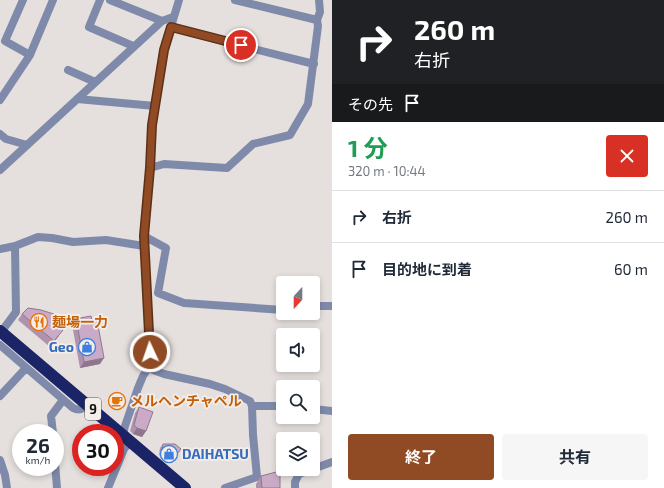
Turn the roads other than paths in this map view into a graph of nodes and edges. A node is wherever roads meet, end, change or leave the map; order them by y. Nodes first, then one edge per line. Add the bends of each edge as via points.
1 (23, 0) edge
2 (53, 0) edge
3 (100, 0) edge
4 (110, 0) edge
5 (179, 0) edge
6 (235, 0) edge
7 (319, 0) edge
8 (173, 17) junction
9 (317, 20) junction
10 (162, 21) junction
11 (171, 27) junction
12 (133, 46) junction
13 (30, 55) junction
14 (314, 64) junction
15 (68, 70) dead end
16 (95, 82) junction
17 (77, 99) junction
18 (0, 100) edge
19 (155, 106) junction
20 (0, 134) edge
21 (27, 145) junction
22 (150, 168) junction
23 (0, 170) edge
24 (144, 236) junction
25 (15, 246) junction
26 (144, 246) junction
27 (0, 249) edge
28 (320, 306) edge
29 (332, 306) edge
30 (276, 310) edge
31 (0, 332) edge
32 (0, 345) edge
33 (26, 368) junction
34 (148, 368) junction
35 (0, 396) edge
36 (63, 400) junction
37 (88, 405) junction
38 (252, 406) junction
39 (276, 406) edge
40 (320, 410) edge
41 (332, 411) edge
42 (52, 424) edge
43 (127, 439) junction
44 (0, 460) edge
45 (332, 462) edge
46 (56, 476) edge
47 (7, 488) edge
48 (57, 488) edge
49 (108, 488) edge
50 (185, 488) edge
51 (225, 488) edge
52 (295, 488) edge

1 - 13 street via 5,41
2 - 13 street
3 - 12 street via 89,27
4 - 10 street
5 - 8 street
6 - 9 street
7 - 9 street via 320,12
8 - 10 street
8 - 11 street
9 - 14 street
10 - 12 street
11 - 14 street
11 - 19 street via 164,50
12 - 16 street
13 - 18 street
14 - 22 street via 308,104 290,135 253,144 227,168 164,164
15 - 16 street
16 - 17 street
17 - 19 street
17 - 21 street
19 - 22 street
20 - 21 street via 6,139
21 - 23 street
22 - 24 street
24 - 26 street
24 - 30 street via 166,248 158,293 184,303
25 - 26 street via 38,237 72,242 106,240
25 - 27 street
25 - 31 street via 16,312
26 - 34 street via 150,352
28 - 29 street
31 - 37 highway, 9
32 - 33 street
33 - 35 street
33 - 36 street
34 - 38 street via 225,389 250,401
34 - 43 street via 125,426
36 - 37 street via 77,410
36 - 42 street via 52,416
37 - 43 highway, 9
38 - 39 street
38 - 51 street via 257,477
40 - 41 street
43 - 49 street
43 - 50 highway, 9
44 - 47 street
45 - 52 street via 299,474
46 - 48 street

